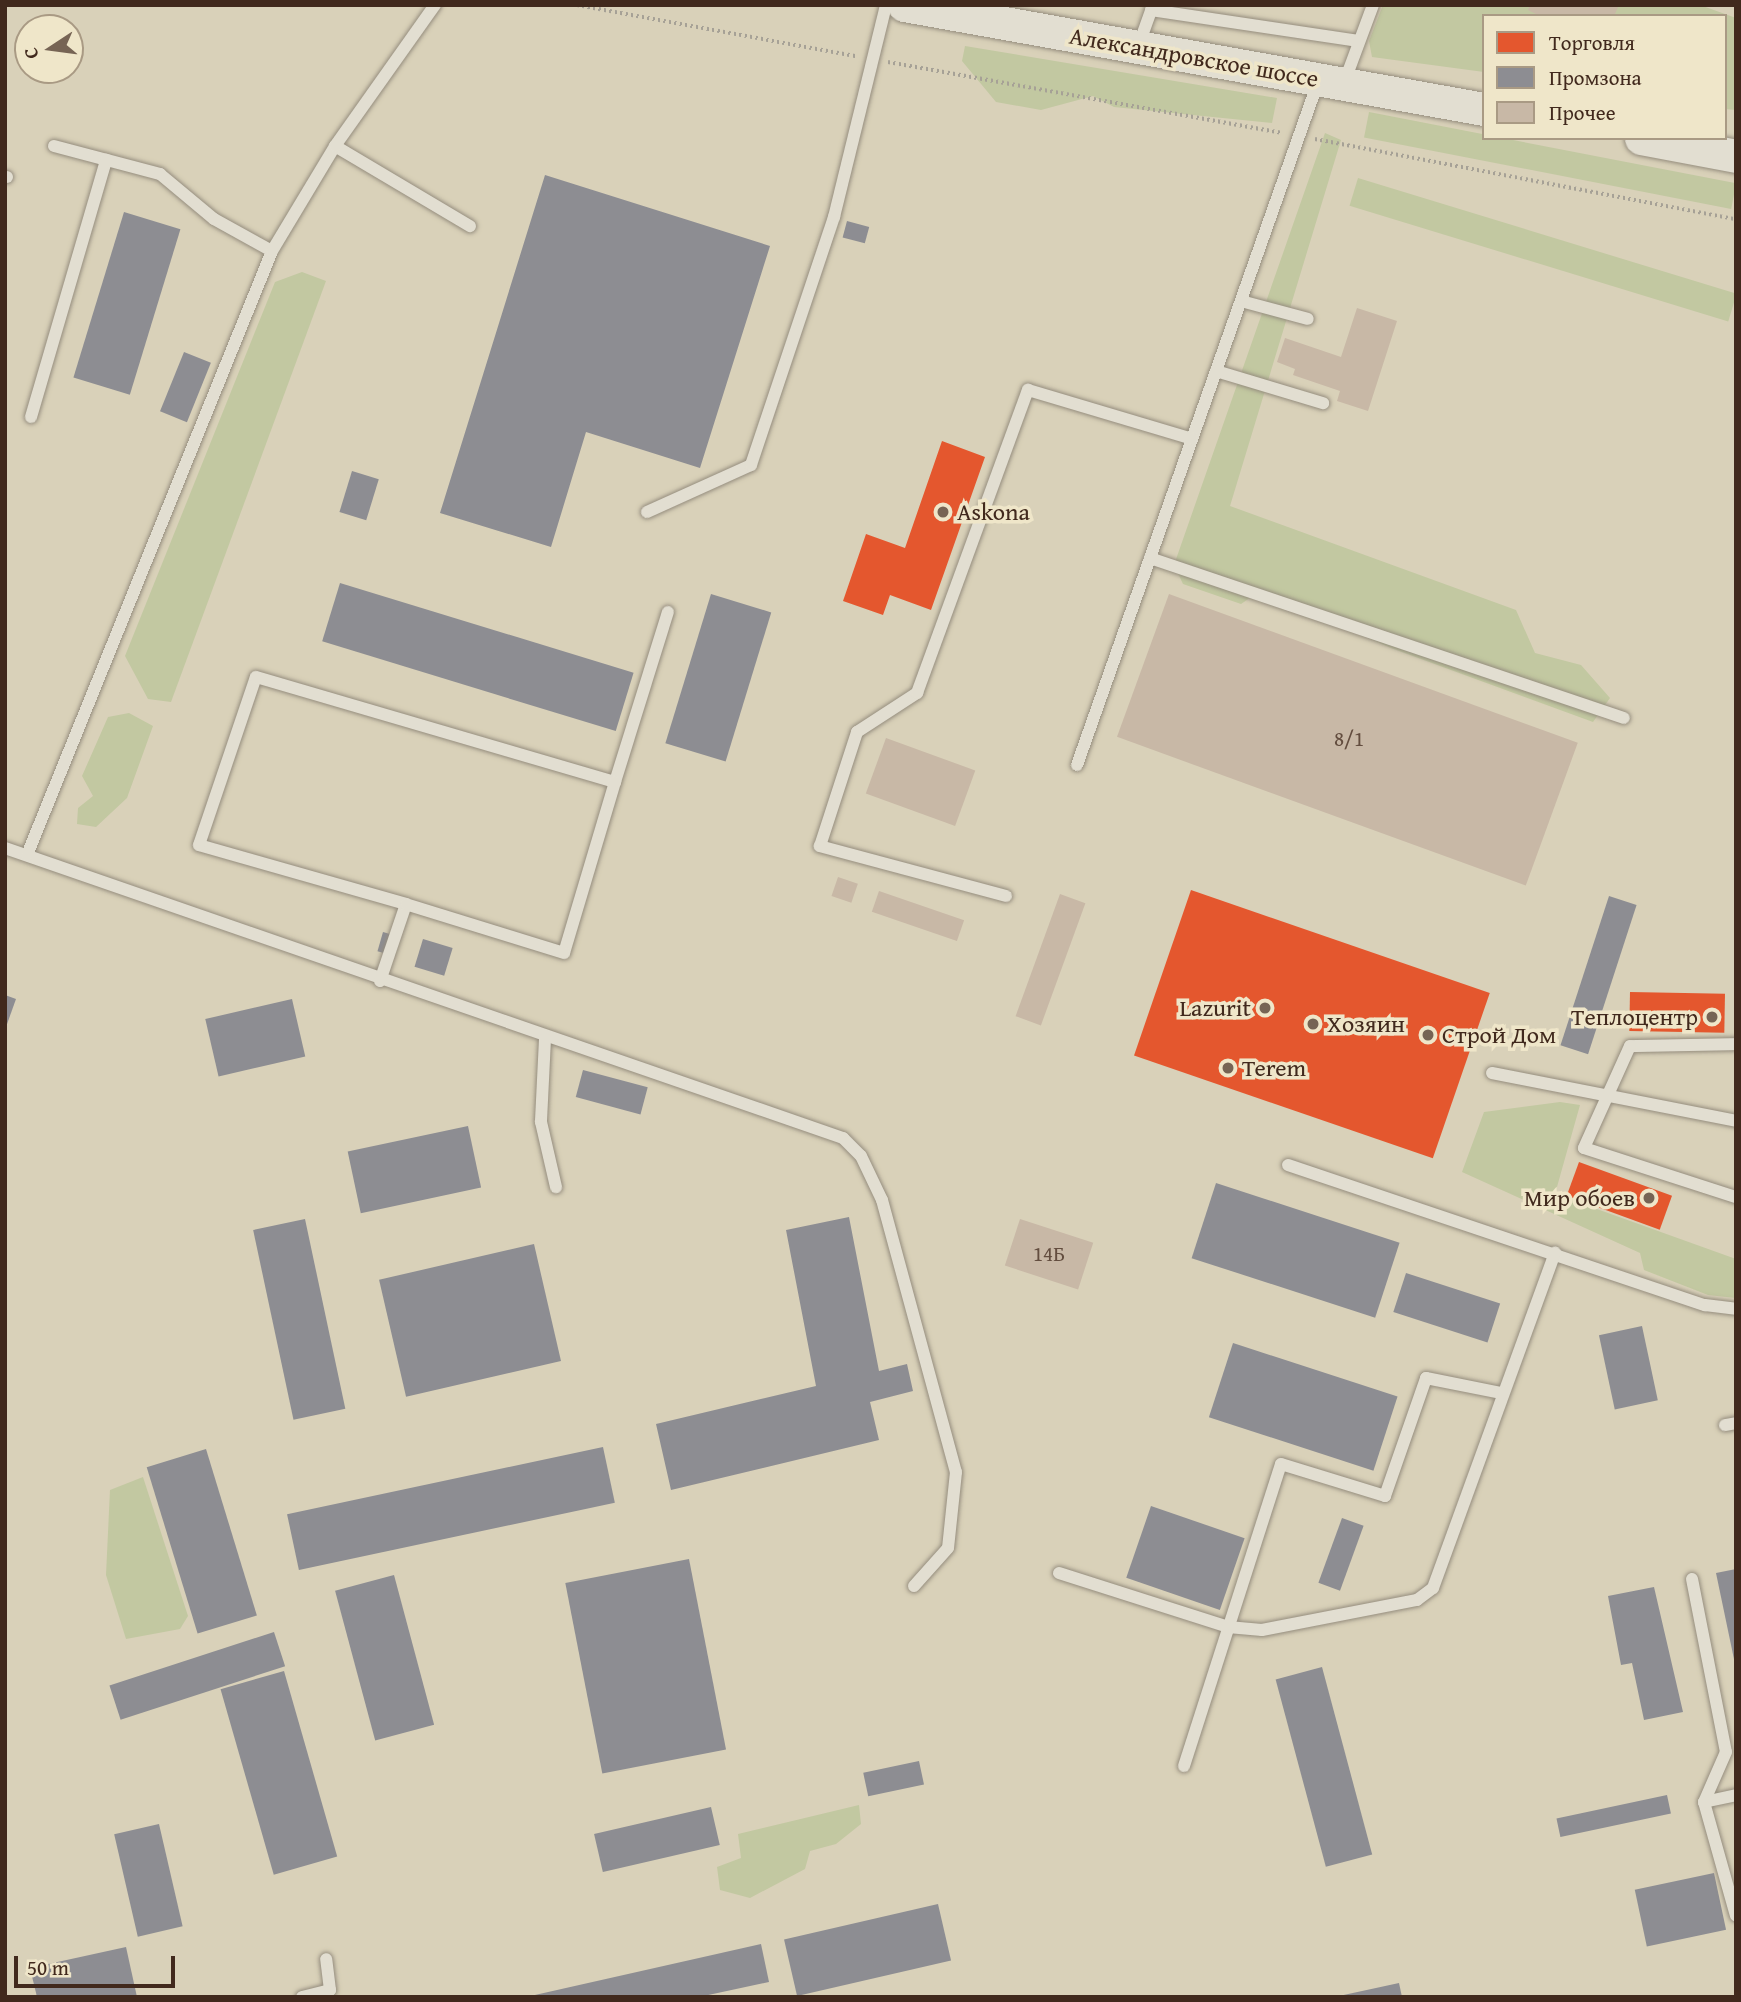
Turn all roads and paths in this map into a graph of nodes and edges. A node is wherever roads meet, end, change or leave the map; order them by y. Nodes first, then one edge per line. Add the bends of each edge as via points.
1 (435, 5) edge
2 (577, 5) edge
3 (886, 5) edge
4 (904, 5) edge
5 (1373, 5) edge
6 (1152, 8) edge
7 (963, 10) edge
8 (1359, 41) junction
9 (1138, 47) junction
10 (873, 59) junction
11 (1331, 81) junction
12 (1482, 109) edge
13 (1299, 136) junction
14 (1652, 140) edge
15 (54, 146) dead end
16 (335, 146) junction
17 (1736, 156) edge
18 (106, 160) junction
19 (1736, 219) edge
20 (470, 226) dead end
21 (272, 251) junction
22 (1241, 301) junction
23 (1308, 319) dead end
24 (1216, 371) junction
25 (1323, 403) dead end
26 (32, 417) dead end
27 (1192, 439) junction
28 (647, 512) dead end
29 (1150, 558) junction
30 (668, 612) dead end
31 (1624, 718) dead end
32 (1077, 765) dead end
33 (615, 782) junction
34 (5, 848) edge
35 (27, 855) junction
36 (1006, 896) dead end
37 (406, 904) junction
38 (380, 981) junction
39 (545, 1039) junction
40 (1736, 1044) edge
41 (1492, 1073) dead end
42 (1604, 1097) junction
43 (1736, 1121) edge
44 (1288, 1165) dead end
45 (556, 1187) dead end
46 (1736, 1197) edge
47 (1555, 1252) junction
48 (1736, 1309) edge
49 (1501, 1393) junction
50 (1059, 1573) dead end
51 (1692, 1579) dead end
52 (914, 1586) dead end
53 (1228, 1628) junction
54 (1184, 1766) dead end
55 (1736, 1795) edge
56 (1704, 1802) junction
57 (1736, 1916) edge
58 (326, 1959) dead end
59 (302, 1997) edge

1 - 16 lane
2 - 10 path
3 - 10 lane
4 - 7 main road, Александровское шоссе
5 - 8 lane
6 - 8 lane
6 - 9 lane
7 - 9 main road, Александровское шоссе
8 - 11 lane
9 - 11 main road, Александровское шоссе
10 - 13 path
10 - 28 lane via 834,217 751,465
11 - 12 main road, Александровское шоссе
11 - 13 lane
13 - 19 path
13 - 22 lane
14 - 17 main road
15 - 18 lane
16 - 20 lane
16 - 21 lane
18 - 21 lane via 160,174 214,219
18 - 26 lane
21 - 35 lane
22 - 23 lane
22 - 24 lane
24 - 25 lane
24 - 27 lane
27 - 29 lane
27 - 36 lane via 1028,390 917,693 857,732 820,846
29 - 31 lane
29 - 32 lane
30 - 33 lane
33 - 37 lane via 564,953
33 - 37 lane via 256,677 199,845
34 - 35 lane
35 - 38 lane
37 - 38 lane
38 - 39 lane
39 - 45 lane via 539,1102
39 - 52 lane via 820,1127 861,1156 882,1200 957,1472 948,1548
40 - 42 lane via 1630,1046
41 - 42 lane
42 - 43 lane
42 - 46 lane via 1584,1148
44 - 47 lane
47 - 48 lane via 1705,1305
47 - 49 lane
49 - 53 lane via 1433,1588 1417,1601 1354,1614 1262,1630
49 - 53 lane via 1426,1378 1385,1496 1281,1464
50 - 53 lane
51 - 56 lane via 1727,1752
53 - 54 lane
55 - 56 lane
56 - 57 lane
58 - 59 lane via 330,1990

